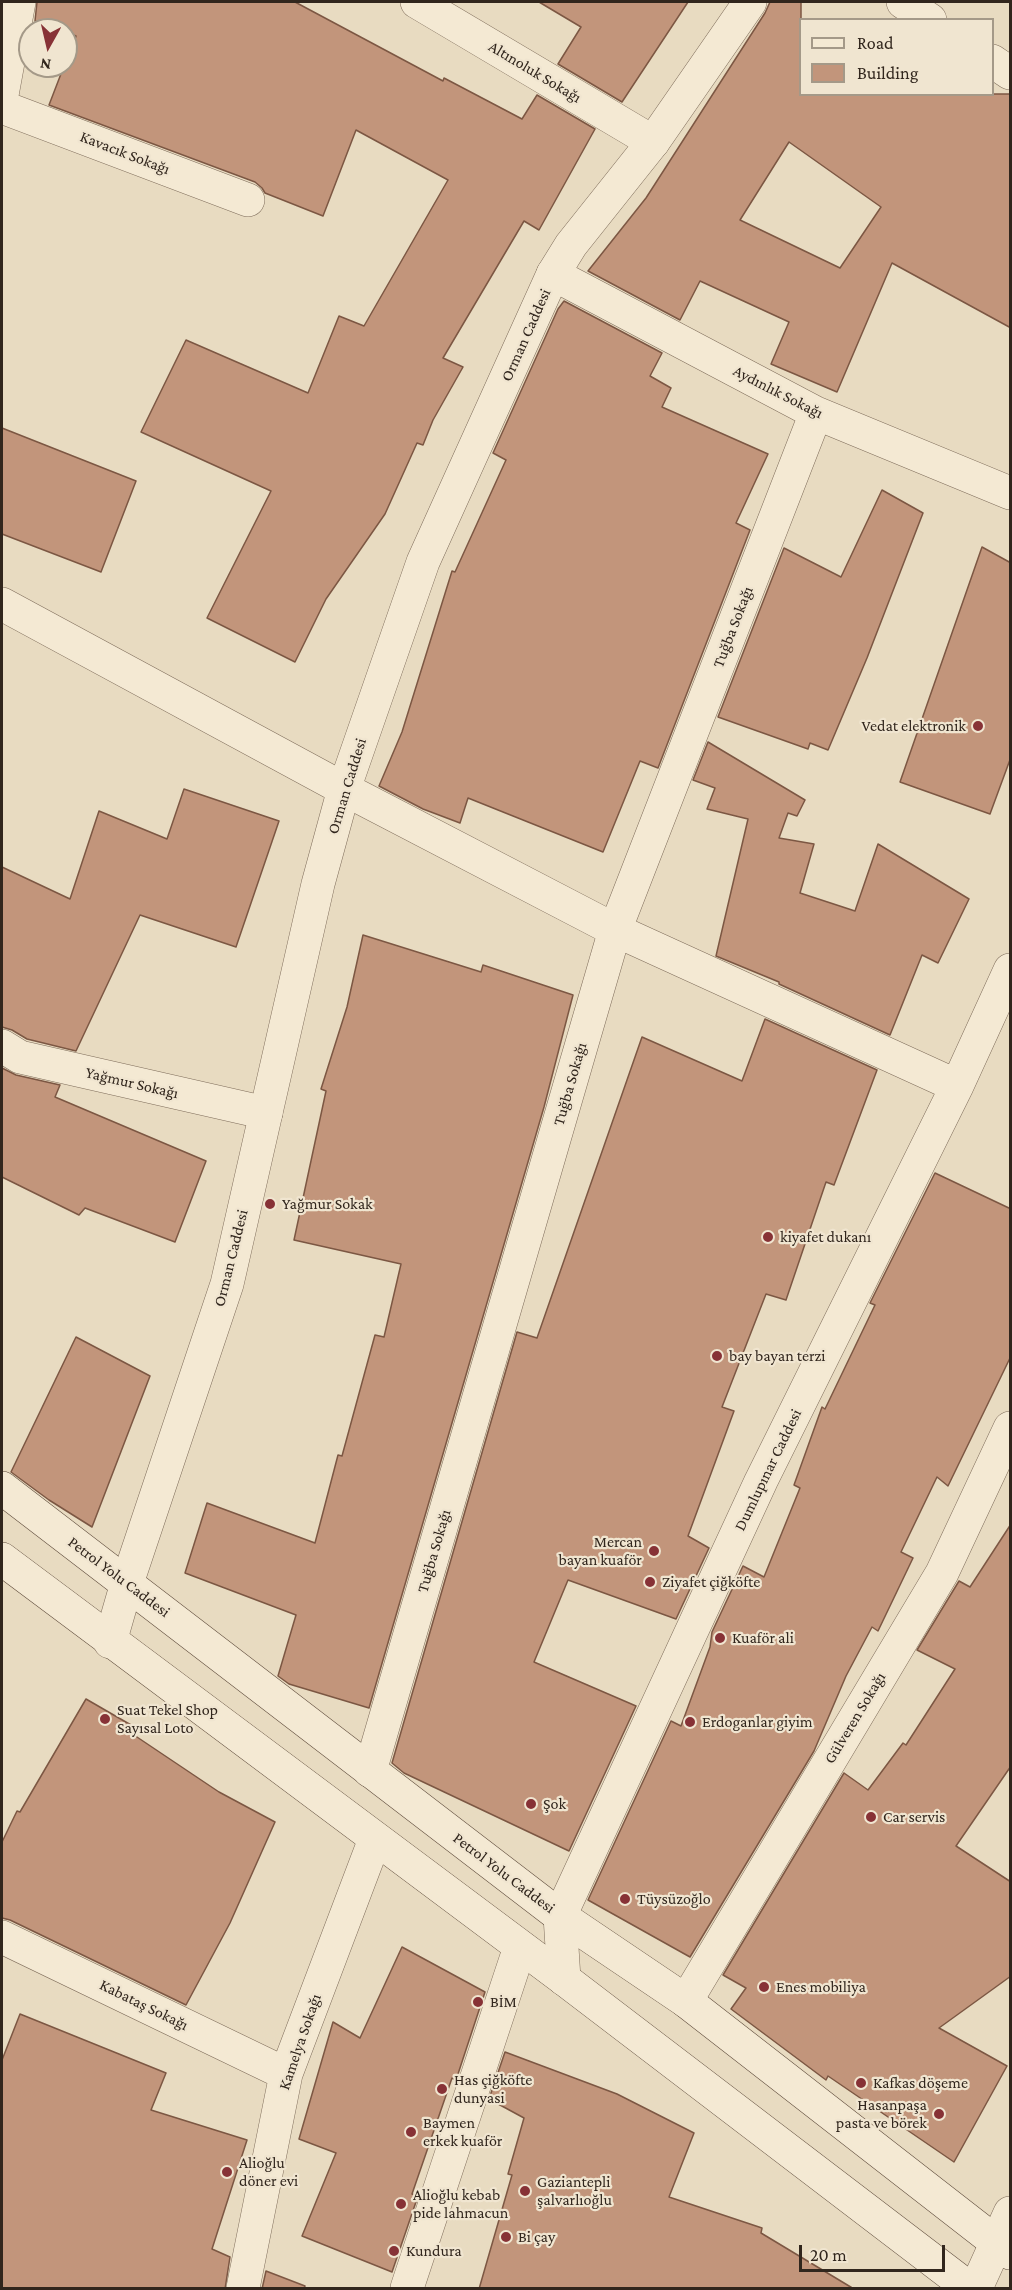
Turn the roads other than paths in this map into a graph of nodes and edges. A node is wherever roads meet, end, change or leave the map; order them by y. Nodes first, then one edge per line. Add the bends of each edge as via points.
1 (19, 2) edge
2 (417, 2) edge
3 (750, 2) edge
4 (903, 2) edge
5 (927, 18) edge
6 (994, 62) edge
7 (1011, 73) edge
8 (2, 95) edge
9 (2, 107) edge
10 (653, 142) junction
11 (248, 200) dead end
12 (554, 274) junction
13 (816, 413) junction
14 (1011, 493) edge
15 (2, 604) edge
16 (345, 789) junction
17 (615, 930) junction
18 (1011, 970) edge
19 (2, 1046) edge
20 (957, 1086) junction
21 (266, 1113) junction
22 (1011, 1428) edge
23 (2, 1488) edge
24 (2, 1559) edge
25 (127, 1583) junction
26 (110, 1642) junction
27 (370, 1771) junction
28 (375, 1839) junction
29 (560, 1916) junction
30 (2, 1936) edge
31 (520, 1947) junction
32 (564, 1979) junction
33 (686, 2001) junction
34 (286, 2074) junction
35 (1006, 2235) edge
36 (243, 2289) edge
37 (407, 2289) edge
38 (969, 2289) edge
39 (976, 2289) edge

1 - 8 street
2 - 10 street, Altınoluk Sokağı
3 - 10 street, Orman Caddesi
4 - 5 street
6 - 7 street
9 - 11 street, Kavacık Sokağı
10 - 12 street, Orman Caddesi via 571,245
12 - 13 street, Aydınlık Sokağı
12 - 16 street, Orman Caddesi via 423,562
13 - 14 street, Aydınlık Sokağı
13 - 17 street, Tuğba Sokağı
15 - 16 street
16 - 17 street
16 - 21 street, Orman Caddesi via 318,884
17 - 20 street
17 - 27 street, Tuğba Sokağı
18 - 20 street, Dumlupınar Caddesi
19 - 21 street, Yağmur Sokağı via 20,1057
20 - 29 street, Dumlupınar Caddesi via 761,1481
21 - 25 street, Orman Caddesi via 227,1284
22 - 33 street, Gülveren Sokağı via 942,1573
23 - 25 street, Petrol Yolu Caddesi
24 - 26 street
25 - 26 street, Orman Caddesi
25 - 27 street, Petrol Yolu Caddesi
26 - 28 street
27 - 29 street, Petrol Yolu Caddesi
28 - 31 street
28 - 34 street, Kamelya Sokağı
29 - 32 street, Dumlupınar Caddesi
29 - 33 street, Petrol Yolu Caddesi
30 - 34 street, Kabataş Sokağı
31 - 32 street
31 - 37 street
32 - 38 street
33 - 35 street, Petrol Yolu Caddesi
34 - 36 street, Kamelya Sokağı
35 - 39 street

